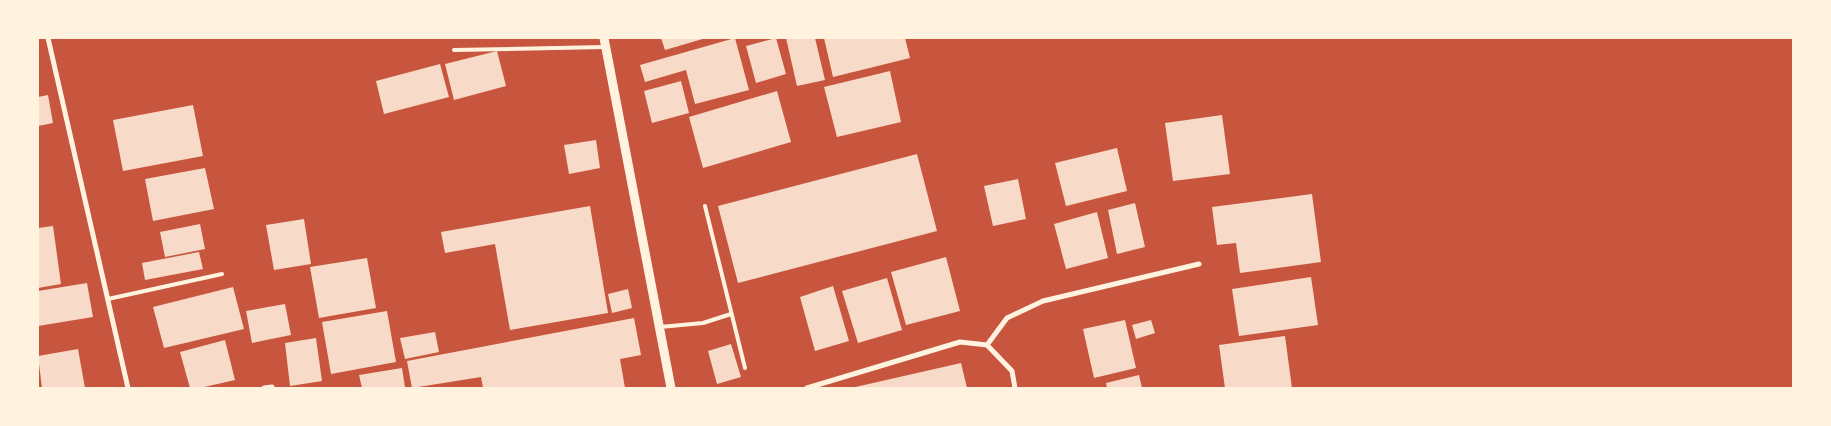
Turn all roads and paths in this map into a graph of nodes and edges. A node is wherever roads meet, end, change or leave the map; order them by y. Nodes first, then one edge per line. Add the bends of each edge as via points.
1 (48, 38) edge
2 (605, 42) edge
3 (454, 50) dead end
4 (705, 206) dead end
5 (1199, 264) dead end
6 (222, 274) dead end
7 (108, 299) junction
8 (732, 314) junction
9 (660, 327) junction
10 (987, 345) junction
11 (745, 368) dead end
12 (272, 387) dead end
13 (128, 388) edge
14 (264, 388) edge
15 (671, 388) edge
16 (807, 388) edge
17 (1015, 388) edge

1 - 7 street
2 - 3 lane
2 - 9 street
4 - 8 lane
5 - 10 street via 1043,300 1007,318
6 - 7 lane
7 - 13 street
8 - 9 lane via 703,323
8 - 11 lane
9 - 15 street
10 - 16 street via 960,342
10 - 17 street via 1012,372
12 - 14 street

